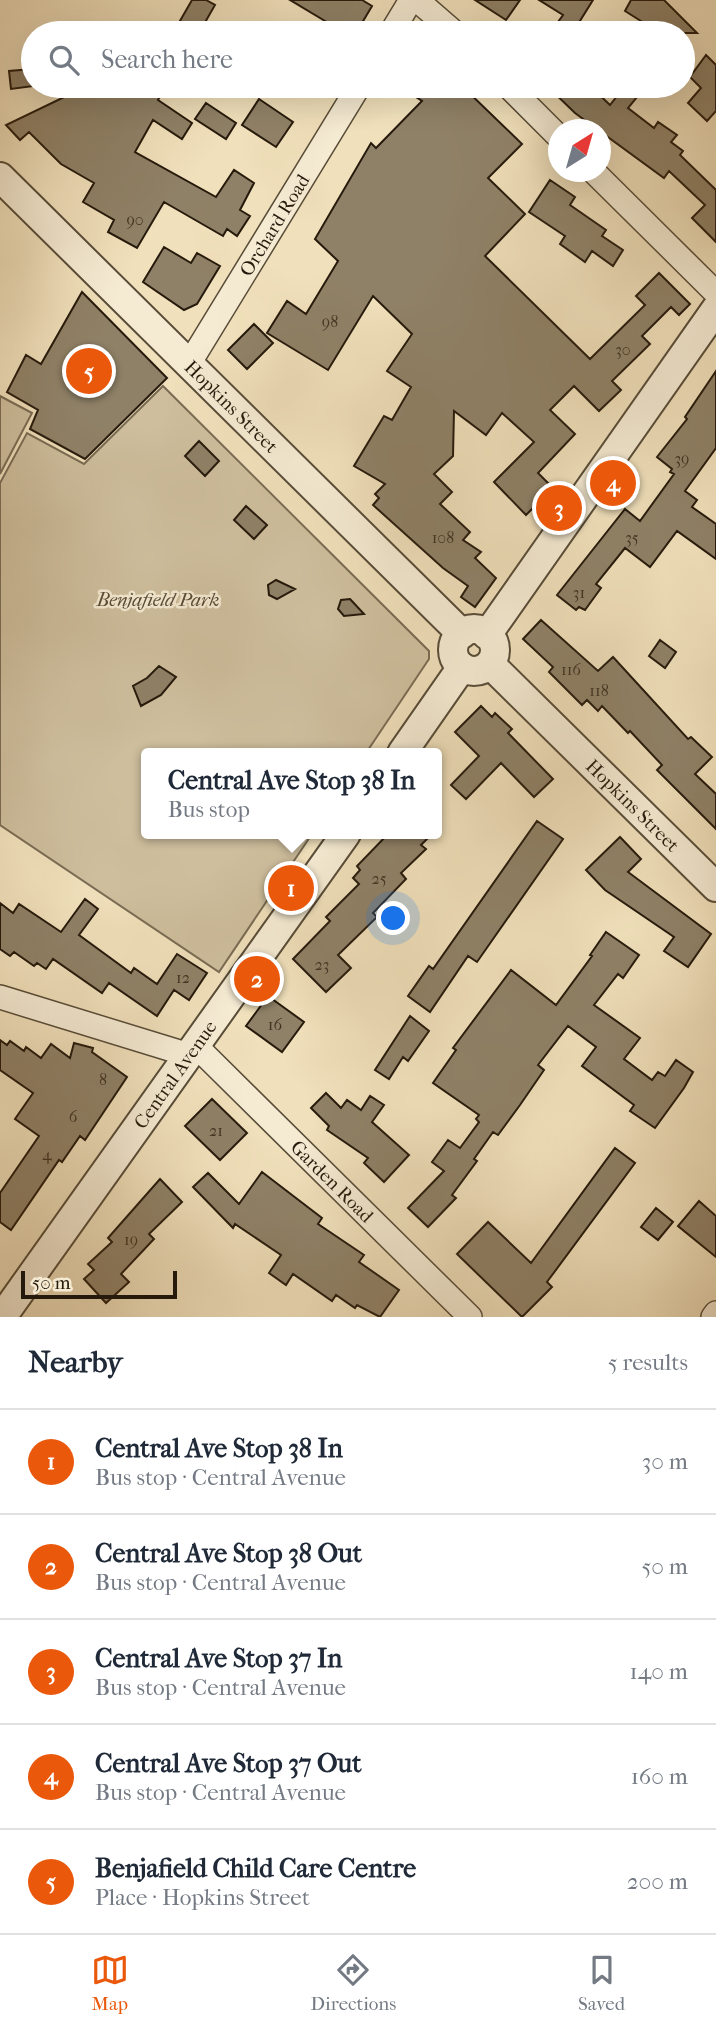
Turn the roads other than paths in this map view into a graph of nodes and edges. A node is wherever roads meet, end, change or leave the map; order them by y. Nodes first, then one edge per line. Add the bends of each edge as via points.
1 (411, 0) edge
2 (417, 0) edge
3 (398, 21) edge
4 (441, 21) edge
5 (352, 98) edge
6 (520, 98) edge
7 (548, 126) edge
8 (0, 177) edge
9 (604, 182) edge
10 (716, 293) edge
11 (716, 309) edge
12 (189, 364) junction
13 (475, 634) junction
14 (476, 666) junction
15 (406, 748) edge
16 (342, 839) edge
17 (716, 887) edge
18 (0, 997) edge
19 (193, 1050) junction
20 (716, 1313) edge
21 (2, 1317) edge
22 (470, 1317) edge
23 (713, 1317) edge

1 - 3 street
2 - 4 street
5 - 12 street, Orchard Road
6 - 7 street
8 - 12 street, Hopkins Street
9 - 10 street
11 - 13 street
12 - 13 street, Hopkins Street
13 - 14 street via 495,649
14 - 15 street
14 - 17 street, Hopkins Street
16 - 19 street, Central Avenue
18 - 19 street, Garden Road
19 - 21 street, Central Avenue
19 - 22 street, Garden Road
20 - 23 street

